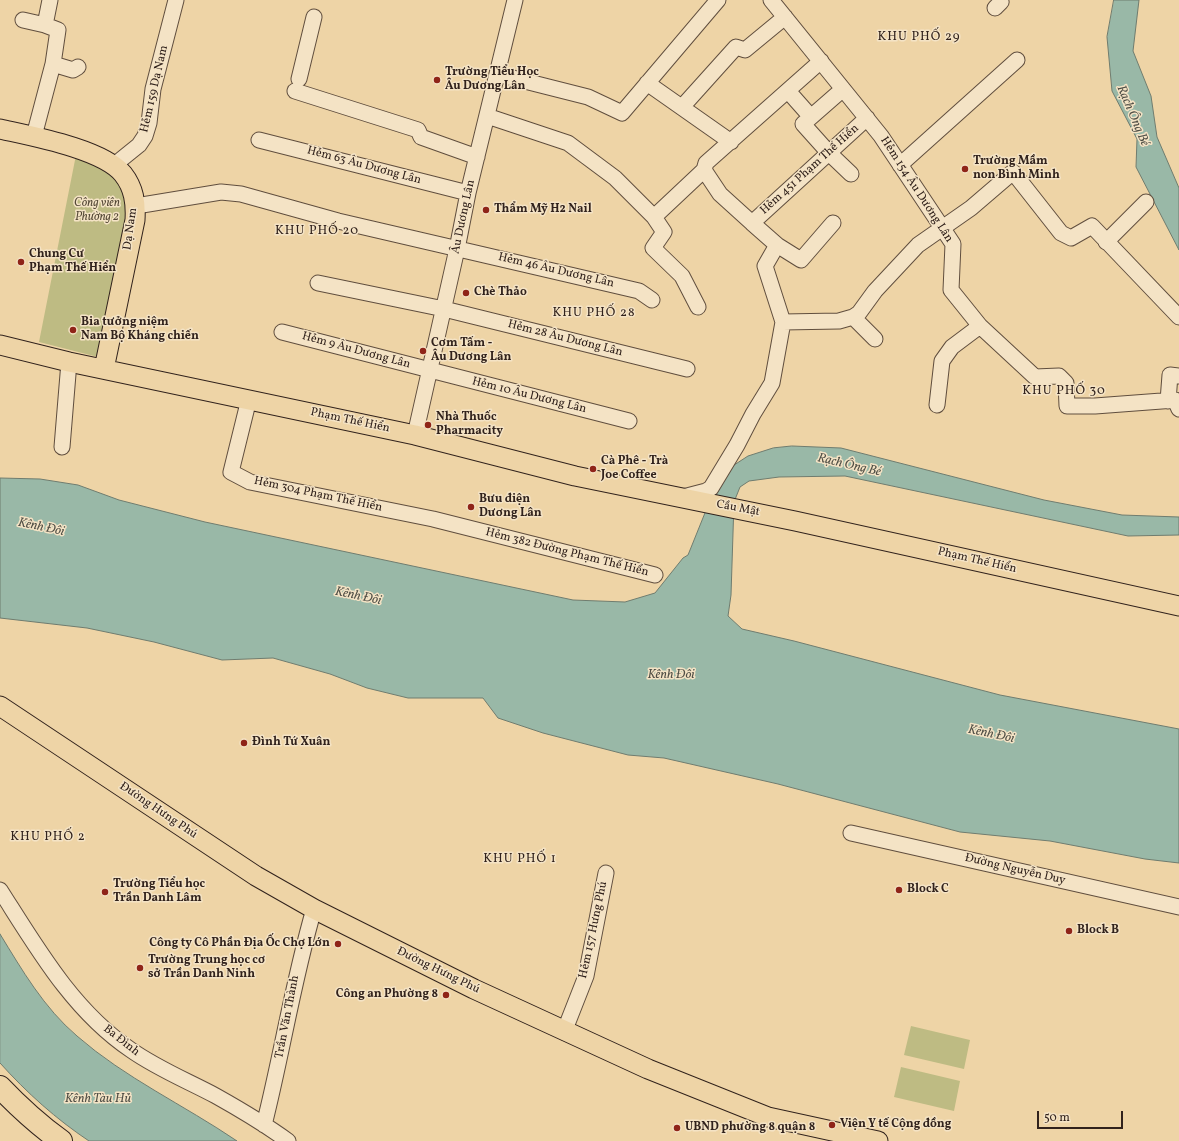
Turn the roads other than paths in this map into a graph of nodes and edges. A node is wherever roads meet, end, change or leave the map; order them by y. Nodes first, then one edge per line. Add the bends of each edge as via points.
1 (50, 0) edge
2 (176, 0) edge
3 (718, 0) edge
4 (771, 0) edge
5 (511, 1) edge
6 (314, 17) dead end
7 (784, 17) junction
8 (23, 20) dead end
9 (45, 25) junction
10 (1017, 60) dead end
11 (821, 61) junction
12 (53, 64) junction
13 (78, 67) dead end
14 (497, 74) junction
15 (647, 83) junction
16 (843, 89) junction
17 (788, 91) junction
18 (682, 107) junction
19 (487, 116) junction
20 (811, 117) junction
21 (867, 118) junction
22 (0, 129) edge
23 (34, 136) junction
24 (259, 140) dead end
25 (731, 142) junction
26 (829, 153) junction
27 (477, 157) junction
28 (900, 165) junction
29 (114, 166) junction
30 (704, 170) junction
31 (851, 174) dead end
32 (468, 193) junction
33 (1146, 202) dead end
34 (136, 206) junction
35 (654, 217) junction
36 (752, 223) junction
37 (833, 223) dead end
38 (943, 229) junction
39 (1106, 242) junction
40 (777, 245) junction
41 (457, 249) junction
42 (318, 283) dead end
43 (652, 300) dead end
44 (698, 307) dead end
45 (444, 309) junction
46 (853, 317) junction
47 (1179, 317) edge
48 (783, 322) junction
49 (980, 326) junction
50 (282, 332) dead end
51 (875, 339) dead end
52 (0, 345) edge
53 (69, 362) junction
54 (104, 369) junction
55 (687, 370) dead end
56 (429, 371) junction
57 (1179, 376) edge
58 (249, 399) junction
59 (937, 405) dead end
60 (1173, 405) edge
61 (629, 421) dead end
62 (415, 435) junction
63 (62, 448) dead end
64 (691, 499) junction
65 (776, 517) joint
66 (479, 531) joint
67 (655, 575) dead end
68 (1179, 606) edge
69 (0, 706) edge
70 (851, 833) dead end
71 (606, 874) dead end
72 (0, 890) edge
73 (1179, 907) edge
74 (314, 909) junction
75 (564, 1032) junction
76 (0, 1087) edge
77 (0, 1110) edge
78 (264, 1126) junction
79 (37, 1141) edge
80 (61, 1141) edge
81 (288, 1141) edge
82 (878, 1141) edge

1 - 9 street
2 - 29 street, Hẻm 159 Dạ Nam via 153,89 145,136 139,146
3 - 15 street
4 - 7 street, Hẻm 154 Âu Dương Lân
5 - 14 street, Âu Dương Lân
6 - 27 street via 297,85 418,130 421,137
7 - 11 street, Hẻm 154 Âu Dương Lân
7 - 18 street via 745,50 736,47
8 - 9 street
9 - 12 street via 58,30
10 - 28 street
11 - 16 street, Hẻm 154 Âu Dương Lân
11 - 17 street
12 - 13 street via 73,70
12 - 23 street
14 - 15 street via 588,97 622,113
14 - 19 street, Âu Dương Lân
15 - 18 street
16 - 20 street
16 - 21 street, Hẻm 154 Âu Dương Lân
17 - 20 street
17 - 25 street
18 - 25 street
19 - 27 street, Âu Dương Lân
19 - 35 street via 568,143 615,178
20 - 26 street via 803,124
21 - 26 street, Hẻm 451 Phạm Thế Hiển
21 - 28 street, Hẻm 154 Âu Dương Lân
22 - 23 main road, Dạ Nam
23 - 29 main road, Dạ Nam via 72,147
24 - 32 street, Hẻm 63 Âu Dương Lân
25 - 30 street via 706,163
26 - 31 street
26 - 36 street, Hẻm 451 Phạm Thế Hiển
27 - 32 street, Âu Dương Lân
28 - 38 street, Hẻm 154 Âu Dương Lân
29 - 34 main road, Dạ Nam via 133,190
30 - 35 street
30 - 36 street via 720,194
32 - 41 street, Âu Dương Lân
33 - 39 street
34 - 41 street, Hẻm 46 Âu Dương Lân via 221,192 241,194 338,221
34 - 54 main road, Dạ Nam
35 - 44 street via 664,232 652,248 682,276
36 - 40 street, Hẻm 451 Phạm Thế Hiển
37 - 40 street, Hẻm 451 Phạm Thế Hiển via 801,260
38 - 39 street via 1013,172 1061,233 1071,238 1092,226
38 - 46 street via 918,245
38 - 49 street, Hẻm 154 Âu Dương Lân via 953,244 951,290
39 - 47 street
40 - 48 street via 765,266
41 - 43 street, Hẻm 46 Âu Dương Lân via 632,289
41 - 45 street, Âu Dương Lân
42 - 45 street, Hẻm 28 Âu Dương Lân
45 - 55 street, Hẻm 28 Âu Dương Lân
45 - 56 street, Âu Dương Lân
46 - 48 street via 839,321
46 - 51 street
48 - 64 street via 772,383 711,488
49 - 59 street via 952,347 942,361
49 - 60 street, Hẻm 154 Âu Dương Lân via 1035,377 1059,376 1066,383 1067,406
50 - 56 street, Hẻm 9 Âu Dương Lân
52 - 53 main road, Phạm Thế Hiển
53 - 54 main road, Phạm Thế Hiển
53 - 63 street
54 - 58 main road, Phạm Thế Hiển
56 - 61 street, Hẻm 10 Âu Dương Lân
56 - 62 street, Âu Dương Lân
57 - 60 street via 1170,375
58 - 62 main road, Phạm Thế Hiển
58 - 66 street, Hẻm 304 Phạm Thế Hiển via 231,472 250,482
62 - 64 main road, Phạm Thế Hiển via 575,476
64 - 65 main road, Cầu Mật
65 - 68 main road, Phạm Thế Hiển
66 - 67 street, Hẻm 382 Đường Phạm Thế Hiển
69 - 74 main road, Đường Hưng Phú via 256,876
70 - 73 street, Đường Nguyễn Duy
71 - 75 street, Hẻm 157 Hưng Phú via 586,976
72 - 78 street, Ba Đình via 56,976 100,1025 130,1050 151,1063 217,1097
74 - 75 main road, Đường Hưng Phú
74 - 78 street, Trần Văn Thành via 297,971
75 - 82 main road, Đường Hưng Phú via 768,1117
76 - 80 highway via 16,1104
77 - 79 highway
78 - 81 street, Ba Đình

